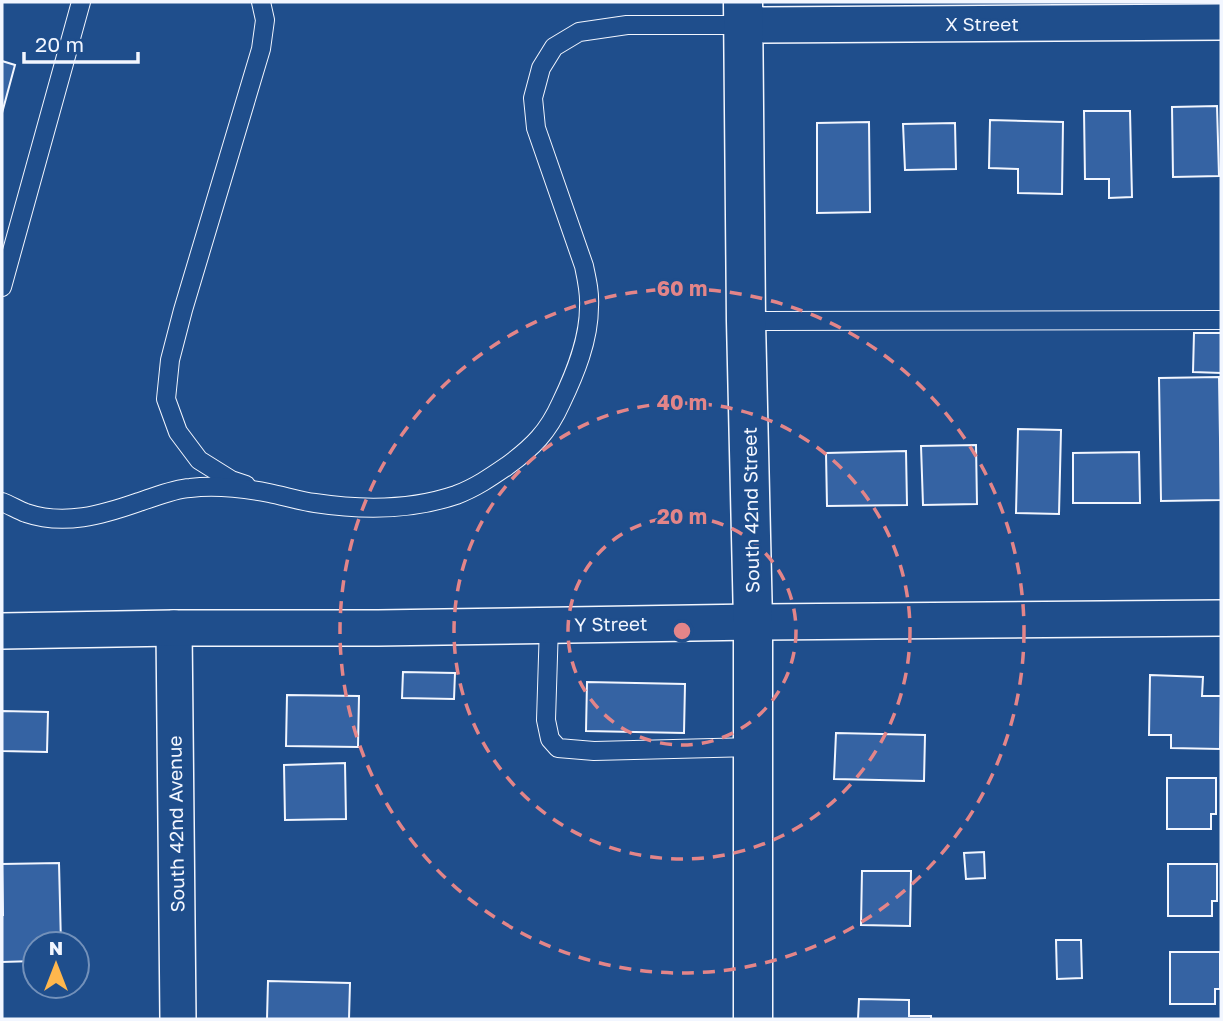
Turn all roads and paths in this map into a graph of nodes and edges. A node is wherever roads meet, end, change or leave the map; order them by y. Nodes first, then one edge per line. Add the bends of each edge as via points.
1 (81, 2) edge
2 (261, 2) edge
3 (743, 13) edge
4 (1221, 22) edge
5 (2, 286) edge
6 (1221, 320) edge
7 (746, 321) junction
8 (269, 493) junction
9 (2, 502) edge
10 (1221, 618) edge
11 (753, 622) junction
12 (549, 625) junction
13 (174, 628) junction
14 (2, 631) edge
15 (753, 747) junction
16 (178, 1019) edge
17 (753, 1019) edge

1 - 5 lane
2 - 8 lane via 265,20 261,49 183,310 166,399 178,432 199,460 231,480
3 - 4 street, X Street
3 - 7 street, South 42nd Street
3 - 8 lane via 579,32 554,47 541,68 533,98 536,128 584,265 590,310 571,382 551,424 526,453 457,495 414,505 340,506
6 - 7 lane
7 - 11 street, South 42nd Street
8 - 9 lane via 188,488 78,519 26,513
10 - 11 street, Y Street
11 - 12 street, Y Street
11 - 15 street, South 42nd Street
12 - 13 street, Y Street
12 - 15 lane via 546,720 558,748
13 - 14 street, Y Street
13 - 16 street, South 42nd Avenue
15 - 17 street, South 42nd Street

